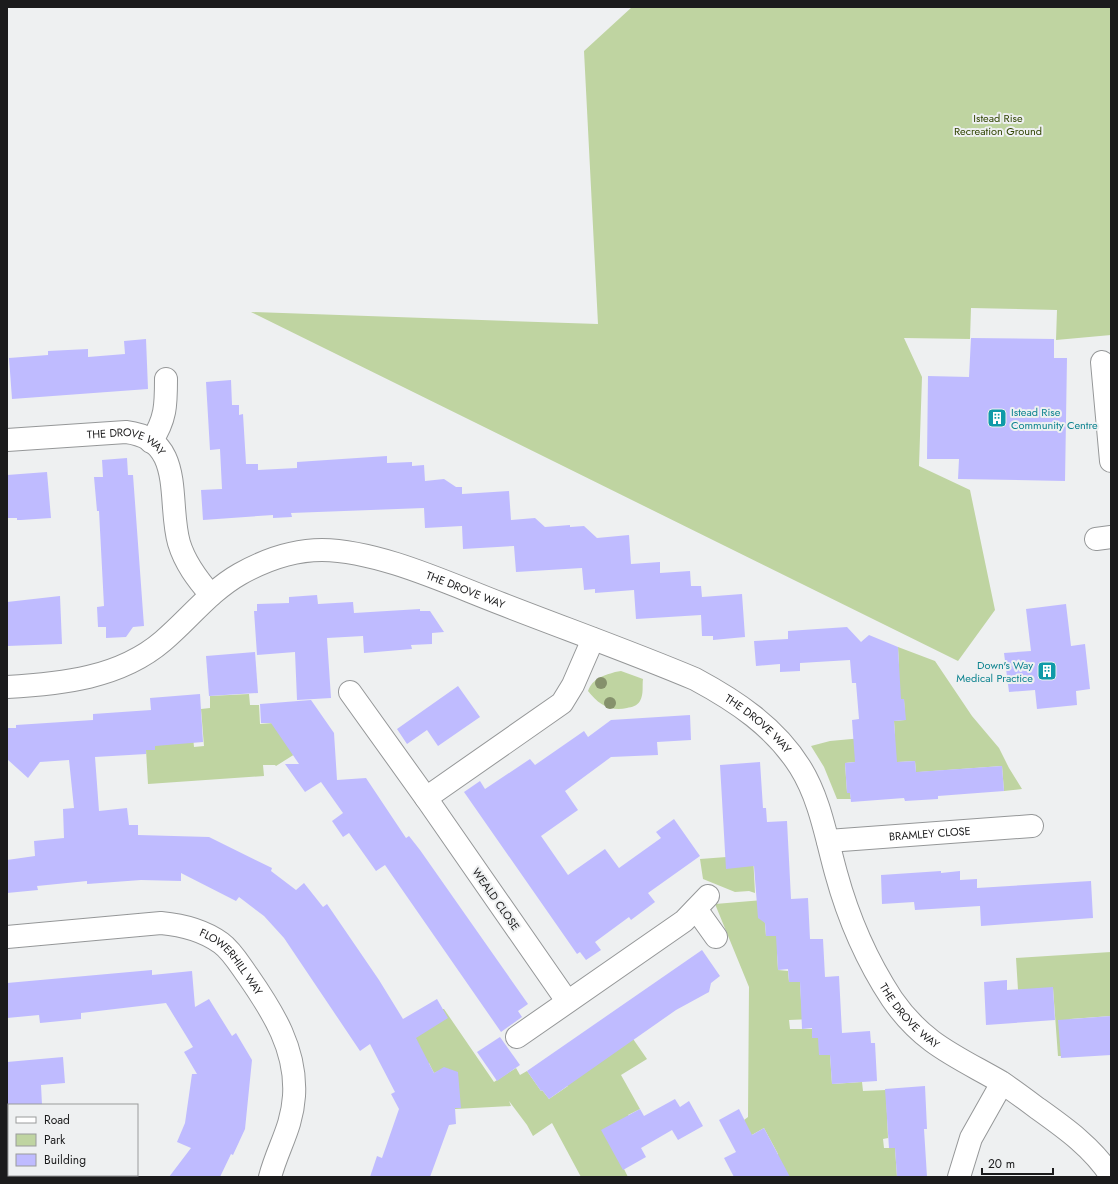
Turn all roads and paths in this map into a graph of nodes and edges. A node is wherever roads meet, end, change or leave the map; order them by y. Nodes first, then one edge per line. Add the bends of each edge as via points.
1 (1102, 362) dead end
2 (166, 379) dead end
3 (7, 440) edge
4 (151, 442) junction
5 (1111, 460) edge
6 (211, 595) junction
7 (593, 639) junction
8 (7, 687) edge
9 (350, 692) dead end
10 (426, 798) junction
11 (1032, 826) dead end
12 (828, 841) junction
13 (7, 937) edge
14 (716, 937) dead end
15 (567, 1001) junction
16 (517, 1037) dead end
17 (1002, 1083) junction
18 (1108, 1165) edge
19 (270, 1177) edge
20 (959, 1177) edge

1 - 5 street
2 - 4 street via 164,416
3 - 4 street, THE DROVE WAY via 126,432 140,435
4 - 6 street, THE DROVE WAY via 164,455 171,470 177,536 183,554 191,570
6 - 7 street, THE DROVE WAY via 240,574 274,558 312,550 346,552 401,566
6 - 8 street, THE DROVE WAY via 158,645 130,662 79,679
7 - 10 street via 573,685 562,703
7 - 12 street, THE DROVE WAY via 695,679 729,697 757,719 777,738 804,774 816,800
9 - 10 street, WEALD CLOSE
10 - 15 street, WEALD CLOSE
11 - 12 street, BRAMLEY CLOSE
12 - 17 street, THE DROVE WAY via 852,924 892,999 914,1026 939,1047
13 - 19 street, FLOWERHILL WAY via 161,923 183,926 206,934 222,944 271,1008 285,1039 292,1065 294,1095 290,1125
14 - 15 street via 702,902 684,921
15 - 16 street
17 - 18 street, THE DROVE WAY via 1076,1136
17 - 20 street via 975,1129 966,1149

